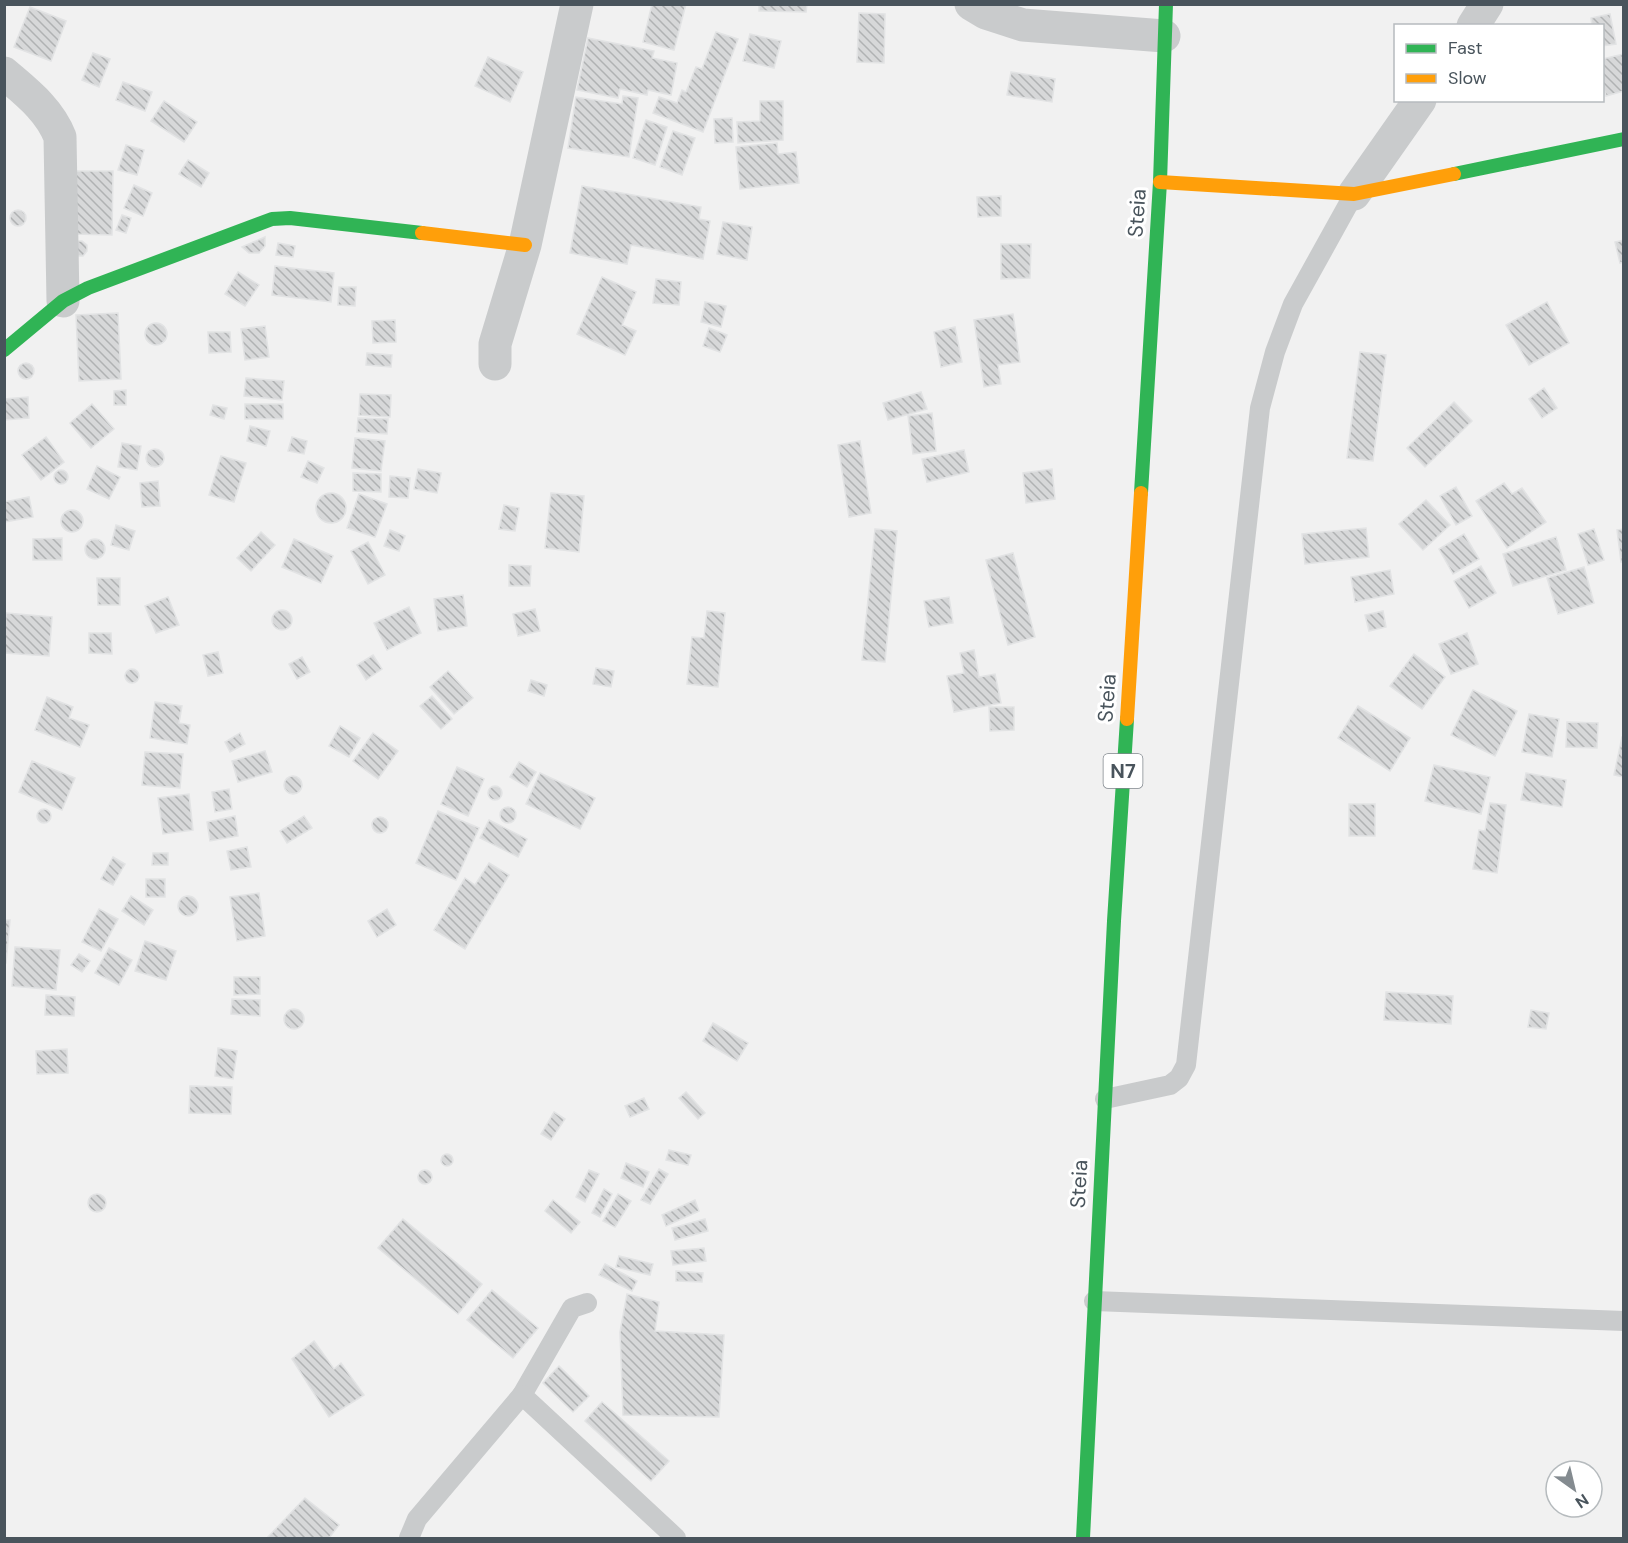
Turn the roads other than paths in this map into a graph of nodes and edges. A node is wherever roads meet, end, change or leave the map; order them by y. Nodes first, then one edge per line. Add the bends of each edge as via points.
1 (578, 4) edge
2 (971, 4) edge
3 (1487, 4) edge
4 (1165, 20) edge
5 (1474, 24) edge
6 (4, 73) edge
7 (1419, 102) edge
8 (1623, 139) edge
9 (1160, 182) junction
10 (1354, 194) junction
11 (525, 246) junction
12 (63, 301) junction
13 (4, 350) edge
14 (495, 364) dead end
15 (1105, 1099) junction
16 (1094, 1301) junction
17 (587, 1303) dead end
18 (1623, 1321) edge
19 (522, 1395) junction
20 (409, 1539) edge
21 (676, 1539) edge
22 (1083, 1539) edge

1 - 11 street
2 - 4 street via 1023,25
3 - 5 street
4 - 9 main road, Steia / N7
6 - 12 street via 44,110 60,137
7 - 10 street
8 - 10 main road
9 - 10 main road
9 - 15 main road, Steia / N7
10 - 15 lane via 1293,304 1260,408 1186,1065 1170,1085
11 - 12 main road via 272,219
11 - 14 street via 495,344
12 - 13 main road
15 - 16 main road, Steia / N7
16 - 18 lane
16 - 22 main road, Steia / N7
17 - 19 lane via 572,1308
19 - 20 lane via 417,1519
19 - 21 lane

